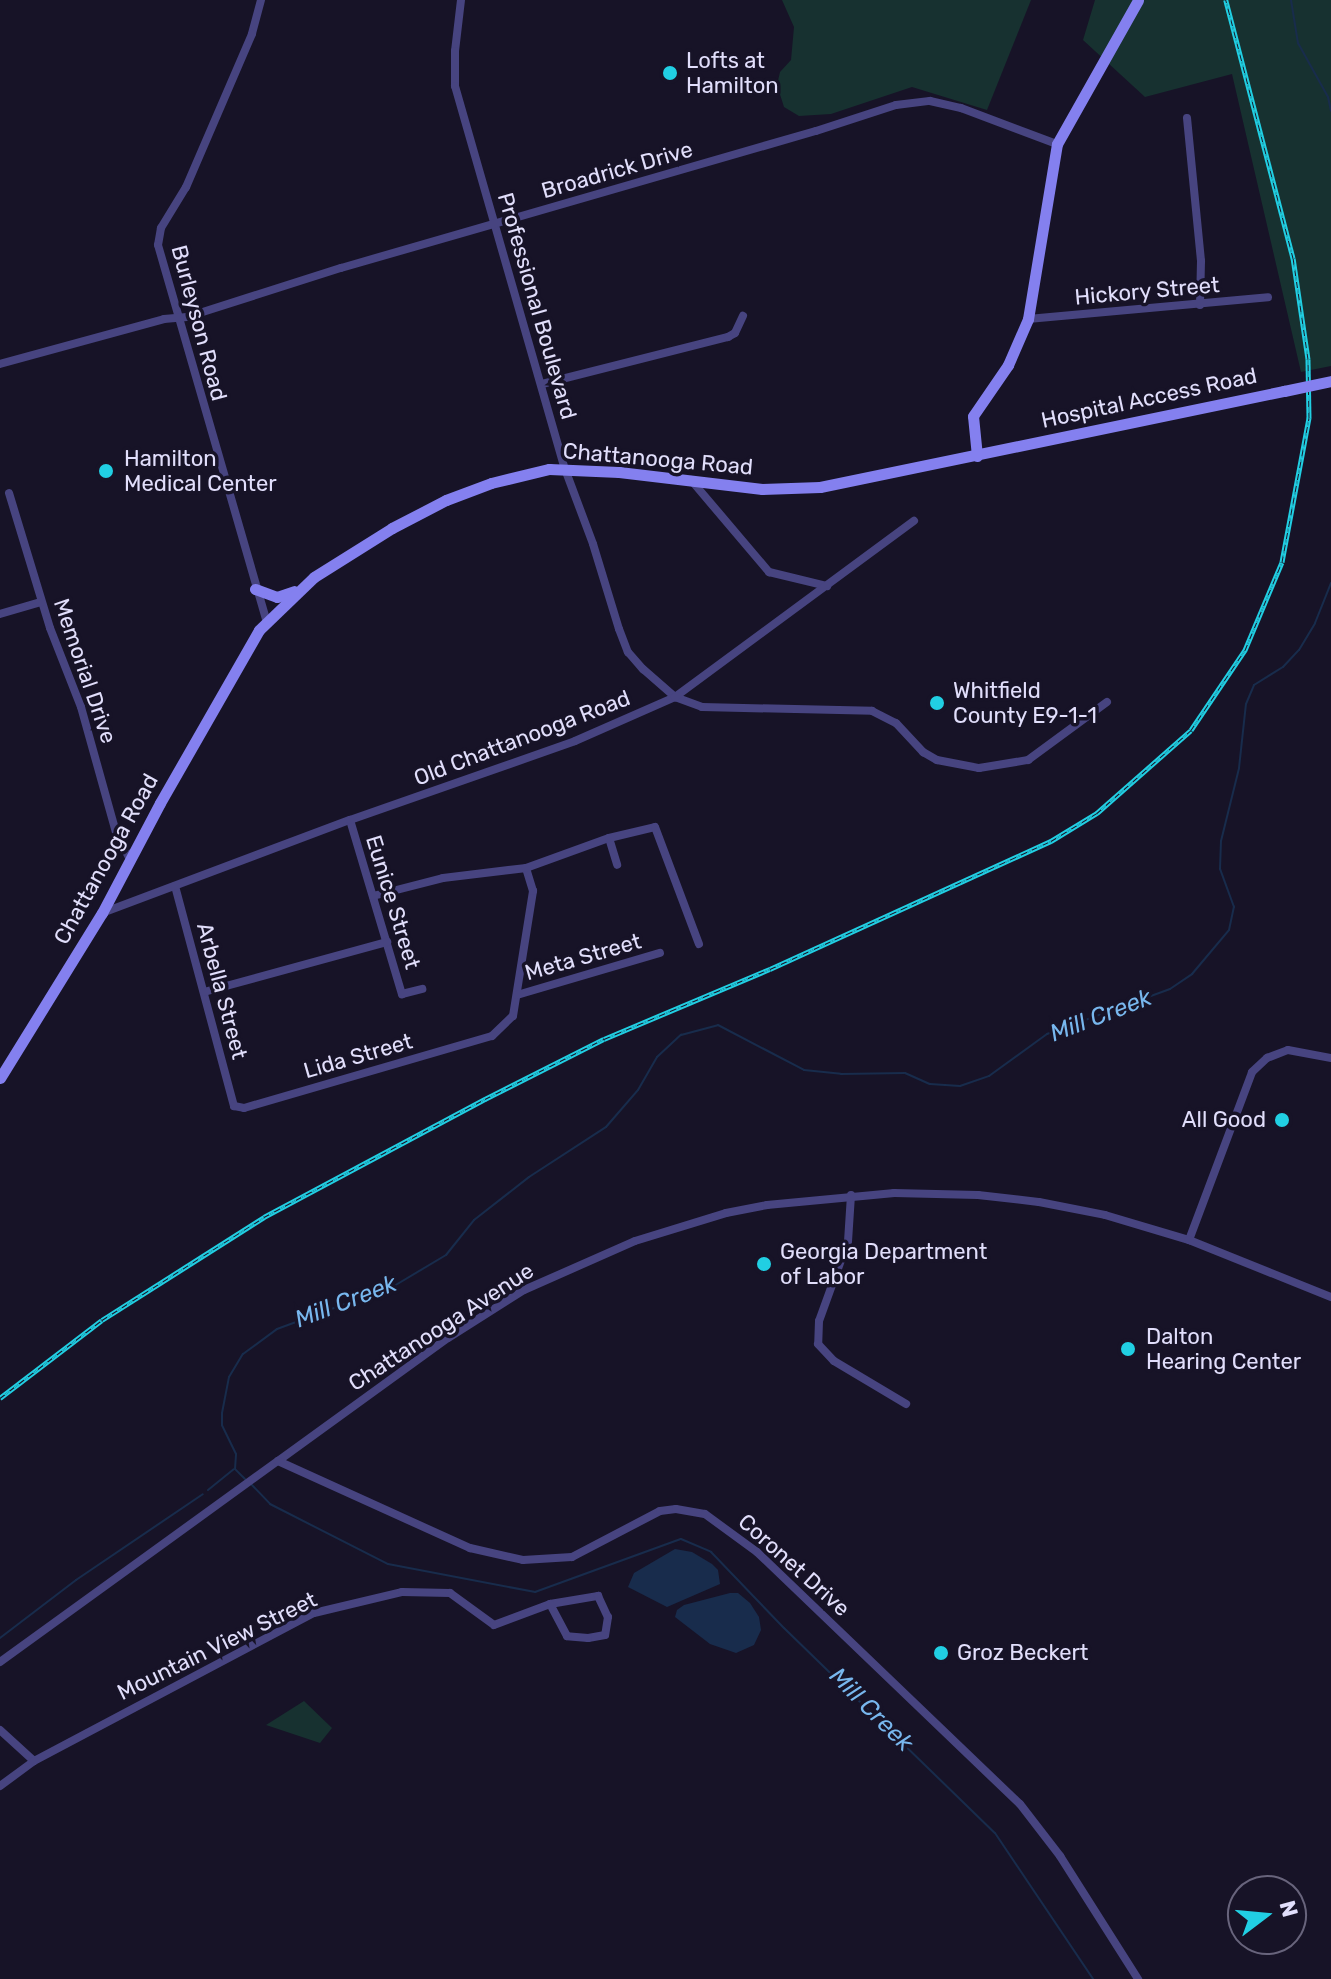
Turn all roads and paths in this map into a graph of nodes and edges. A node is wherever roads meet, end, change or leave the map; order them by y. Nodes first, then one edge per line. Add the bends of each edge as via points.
1 (261, 0) edge
2 (461, 0) edge
3 (1138, 0) edge
4 (1187, 118) dead end
5 (1057, 144) junction
6 (494, 225) junction
7 (1268, 297) dead end
8 (1200, 305) junction
9 (743, 316) dead end
10 (179, 318) junction
11 (1028, 319) junction
12 (0, 364) edge
13 (1331, 381) edge
14 (542, 384) junction
15 (977, 456) junction
16 (565, 469) junction
17 (691, 480) junction
18 (9, 493) dead end
19 (914, 521) dead end
20 (827, 586) junction
21 (255, 589) junction
22 (298, 590) junction
23 (41, 602) junction
24 (0, 614) edge
25 (266, 620) junction
26 (675, 697) junction
27 (1107, 702) dead end
28 (350, 820) junction
29 (609, 838) junction
30 (130, 860) junction
31 (617, 865) dead end
32 (526, 868) junction
33 (175, 886) junction
34 (373, 896) junction
35 (102, 913) junction
36 (387, 942) junction
37 (699, 944) dead end
38 (660, 953) dead end
39 (422, 989) dead end
40 (204, 992) junction
41 (517, 995) junction
42 (1331, 1058) edge
43 (0, 1078) edge
44 (234, 1106) joint
45 (851, 1195) junction
46 (1189, 1240) junction
47 (1331, 1297) edge
48 (906, 1404) dead end
49 (278, 1461) junction
50 (550, 1604) junction
51 (0, 1662) edge
52 (0, 1730) edge
53 (34, 1761) junction
54 (0, 1786) edge
55 (1138, 1979) edge

1 - 10 street, Burleyson Road via 252,34 186,187 158,235
2 - 6 street, Professional Boulevard via 455,86
3 - 5 main road
4 - 8 street via 1201,261
5 - 6 street, Broadrick Drive via 961,108 930,101 896,105
5 - 11 main road
6 - 10 street, Broadrick Drive
6 - 14 street, Professional Boulevard
7 - 8 street, Hickory Street
8 - 11 street, Hickory Street
9 - 14 street via 728,337
10 - 12 street, Broadrick Drive
10 - 21 street, Burleyson Road
11 - 15 main road via 1008,365 973,416
13 - 15 main road, Hospital Access Road, bridge
14 - 16 street, Professional Boulevard
15 - 17 main road, Chattanooga Road via 820,487 762,489
16 - 17 main road, Chattanooga Road
16 - 22 main road, Chattanooga Road via 493,482 446,500 344,555
16 - 26 street, Professional Boulevard via 628,652
17 - 20 street via 769,572
18 - 23 street, Memorial Drive
19 - 20 street, Old Chattanooga Road
20 - 26 street, Old Chattanooga Road
21 - 22 main road via 277,597
21 - 25 street, Burleyson Road
22 - 25 main road, Chattanooga Road
23 - 24 street
23 - 30 street, Memorial Drive via 70,671 116,832
25 - 30 main road, Chattanooga Road
26 - 27 street, Professional Boulevard via 702,707 872,711 896,723 937,760 979,768 1028,760
26 - 28 street, Old Chattanooga Road via 575,741
28 - 33 street, Old Chattanooga Road
28 - 34 street, Eunice Street
29 - 31 street
29 - 32 street
29 - 37 street via 655,827
30 - 35 main road, Chattanooga Road
32 - 34 street via 443,878
32 - 41 street via 533,891
33 - 35 street, Old Chattanooga Road
33 - 40 street, Arbella Street
34 - 36 street, Eunice Street
35 - 43 main road, Chattanooga Road
36 - 39 street, Eunice Street via 402,994
36 - 40 street
38 - 41 street, Meta Street
40 - 44 street, Arbella Street
41 - 44 street, Lida Street via 513,1016 492,1036 244,1108
42 - 46 street via 1288,1050 1267,1058 1252,1072
45 - 46 street, Chattanooga Avenue via 1011,1198 1105,1215
45 - 48 street via 848,1241 819,1321 818,1344 834,1361
45 - 49 street, Chattanooga Avenue via 726,1213 635,1241 558,1273 448,1338
46 - 47 street, Chattanooga Avenue
49 - 51 street
49 - 55 street, Coronet Drive via 470,1548 523,1560 572,1557 660,1511 692,1511 720,1522 1020,1804 1060,1856
50 - 50 street, Mountain View Street via 598,1596 608,1617 605,1635 567,1636
50 - 53 street, Mountain View Street via 494,1625 450,1593 402,1592 314,1613
52 - 53 street
53 - 54 street, Mountain View Street

